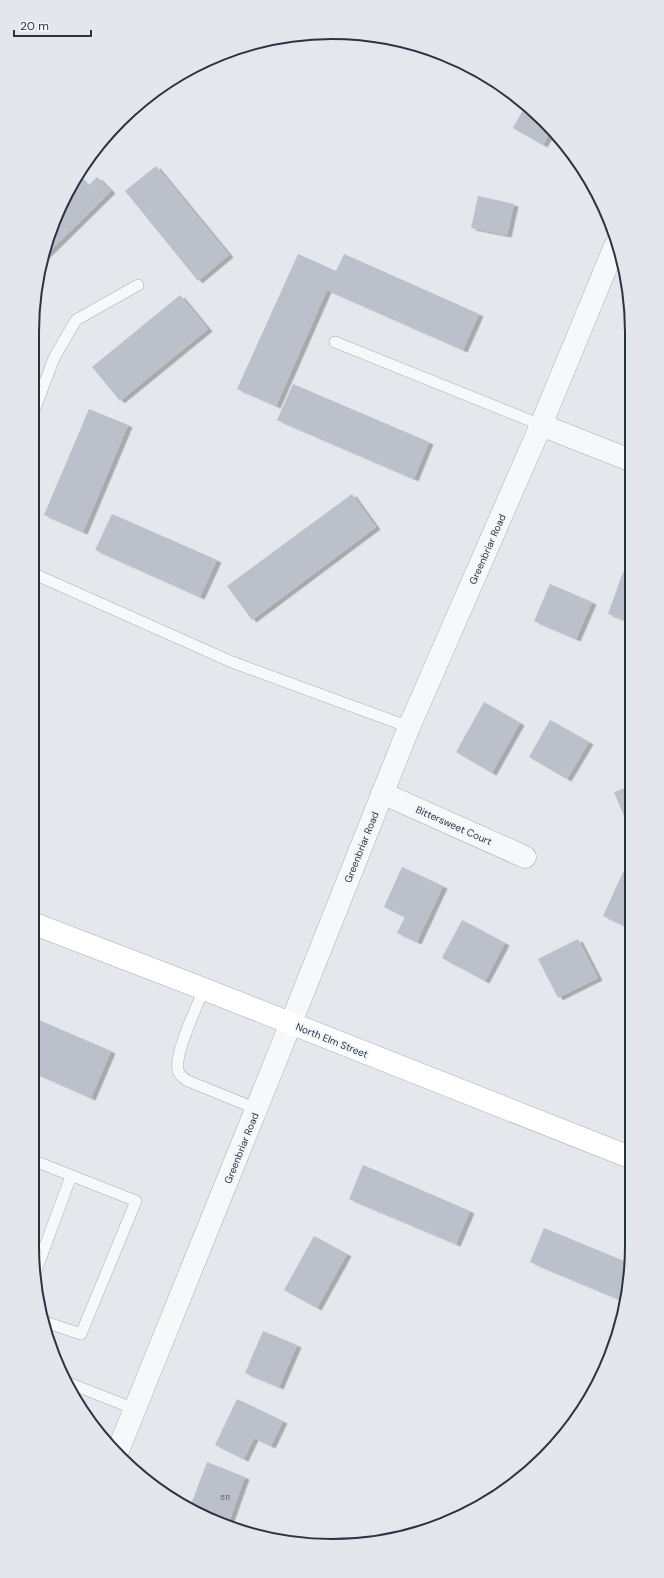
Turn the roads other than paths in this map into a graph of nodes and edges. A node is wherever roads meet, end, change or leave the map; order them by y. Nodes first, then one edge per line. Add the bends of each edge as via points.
1 (613, 250) edge
2 (138, 285) dead end
3 (335, 342) dead end
4 (39, 398) edge
5 (541, 425) junction
6 (625, 458) edge
7 (39, 576) edge
8 (409, 727) junction
9 (382, 793) junction
10 (525, 857) dead end
11 (39, 929) edge
12 (204, 989) junction
13 (291, 1024) junction
14 (257, 1109) junction
15 (625, 1155) edge
16 (39, 1163) edge
17 (71, 1176) junction
18 (40, 1260) edge
19 (50, 1324) edge
20 (74, 1385) edge
21 (135, 1409) junction
22 (119, 1447) edge

1 - 5 street, Greenbriar Road
2 - 4 lane via 76,320 54,358
3 - 5 lane
5 - 6 street
5 - 8 street, Greenbriar Road
7 - 8 lane via 232,662
8 - 9 street, Greenbriar Road
9 - 10 street, Bittersweet Court
9 - 13 street, Greenbriar Road
11 - 12 main road, North Elm Street
12 - 13 main road, North Elm Street
12 - 14 lane via 177,1058 178,1070 182,1078 188,1081
13 - 14 street, Greenbriar Road
13 - 15 main road, North Elm Street
14 - 21 street, Greenbriar Road
16 - 17 lane
17 - 18 lane
17 - 19 lane via 136,1201 81,1334
20 - 21 lane
21 - 22 street, Greenbriar Road

